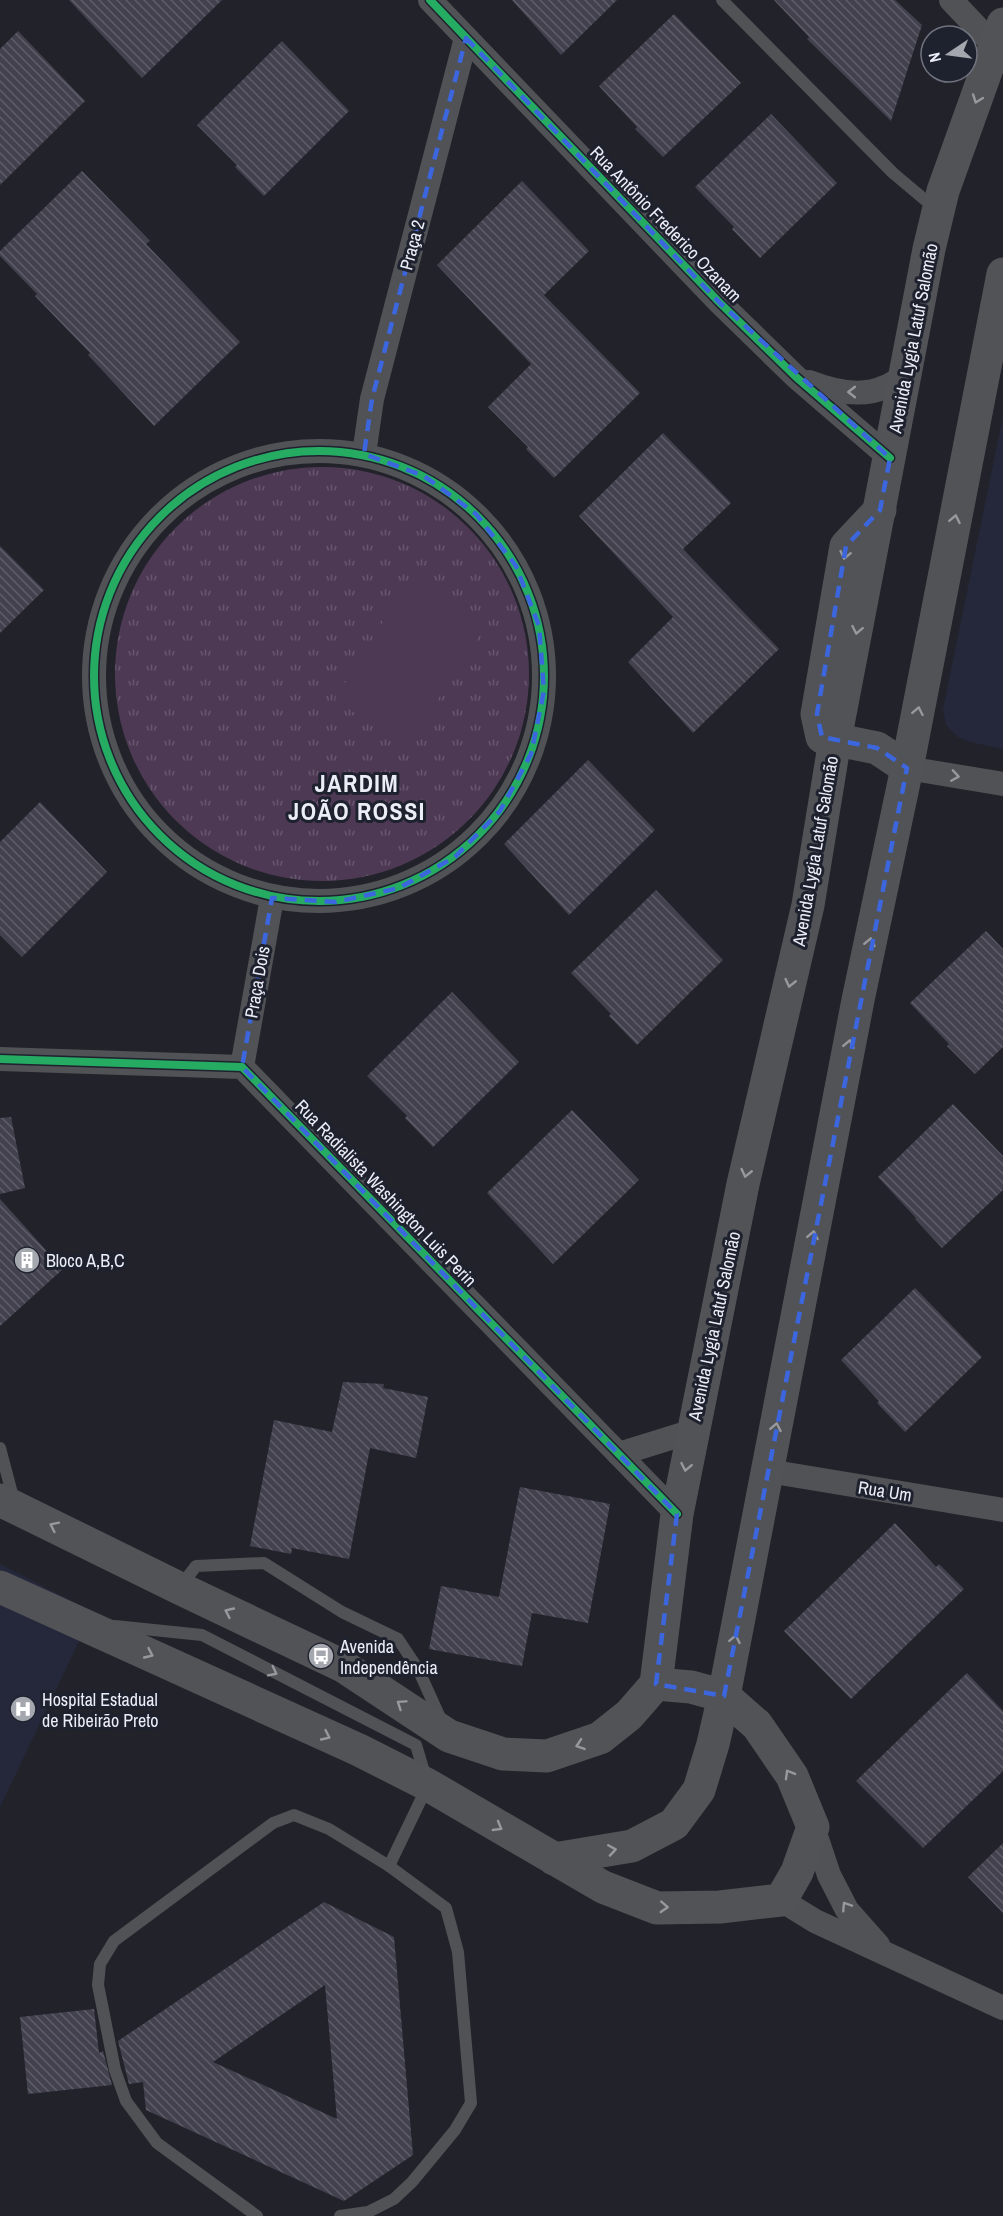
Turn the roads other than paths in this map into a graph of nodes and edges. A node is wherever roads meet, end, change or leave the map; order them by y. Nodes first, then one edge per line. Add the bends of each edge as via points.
1 (430, 0) edge
2 (722, 0) edge
3 (951, 0) edge
4 (466, 38) junction
5 (1001, 42) edge
6 (938, 210) junction
7 (1003, 274) edge
8 (906, 374) junction
9 (796, 376) junction
10 (364, 454) junction
11 (890, 458) junction
12 (836, 740) junction
13 (907, 768) junction
14 (1003, 784) edge
15 (272, 898) junction
16 (0, 1059) edge
17 (242, 1067) junction
18 (693, 1431) junction
19 (0, 1448) edge
20 (619, 1454) junction
21 (768, 1471) junction
22 (8, 1504) edge
23 (1003, 1510) edge
24 (677, 1514) junction
25 (0, 1587) edge
26 (178, 1588) junction
27 (656, 1684) junction
28 (724, 1696) junction
29 (449, 1736) junction
30 (428, 1785) junction
31 (813, 1827) junction
32 (554, 1859) junction
33 (389, 1866) junction
34 (781, 1900) junction
35 (883, 1951) junction
36 (1003, 2008) edge
37 (257, 2216) edge
38 (340, 2216) edge

1 - 4 street, Rua Antônio Frederico Ozanam
2 - 6 lane via 893,173
3 - 5 street
4 - 9 street, Rua Antônio Frederico Ozanam via 719,302
4 - 10 street, Praça 2 via 372,399
5 -> 6 main road, Avenida Lygia Latuf Salomão
6 - 8 main road, Avenida Lygia Latuf Salomão
13 -> 7 main road
8 -> 9 street, Rua Antônio Frederico Ozanam via 884,388 860,392 834,392
8 - 11 main road, Avenida Lygia Latuf Salomão
9 - 11 street, Rua Antônio Frederico Ozanam
10 - 15 street via 294,450 226,469 176,501 123,563 98,629 94,700 113,768 138,807 151,827 206,872
10 - 15 street via 424,476 459,501 476,514 516,566 539,626 544,691 531,754 500,811 455,857 399,888 336,902
11 -> 12 main road, Avenida Lygia Latuf Salomão
12 - 13 main road via 877,748
12 -> 18 main road, Avenida Lygia Latuf Salomão via 808,905 743,1184
13 -> 14 street
21 -> 13 main road via 858,1000
15 - 17 street, Praça Dois
16 - 17 street
17 - 20 street, Rua Radialista Washington Luis Perin
18 - 20 street
18 -> 24 main road, Avenida Lygia Latuf Salomão
19 - 22 lane
20 - 24 street, Rua Radialista Washington Luis Perin
21 - 23 street, Rua Um
28 -> 21 main road
26 -> 22 main road
24 - 27 main road, Avenida Lygia Latuf Salomão
25 -> 30 main road
29 -> 26 main road via 344,1666
26 - 29 lane via 196,1566 264,1563 342,1612 398,1639 418,1670
27 - 28 main road via 692,1687
27 -> 29 main road via 629,1715 600,1738 547,1756 503,1754
31 -> 28 main road via 792,1776 756,1725
32 -> 28 main road via 632,1846 674,1824 699,1790
30 -> 32 main road
30 - 33 lane
31 - 34 main road via 797,1872
35 -> 31 street via 847,1910 829,1875
32 -> 34 main road via 603,1887 657,1908 720,1907
33 - 37 lane via 329,1829 294,1815 273,1823 114,1941 100,1964 98,1985 115,2070 126,2101 157,2144
33 - 38 lane via 446,1908 458,1952 471,2103 455,2130 394,2199 368,2212
34 - 35 street via 815,1921
35 - 36 street

